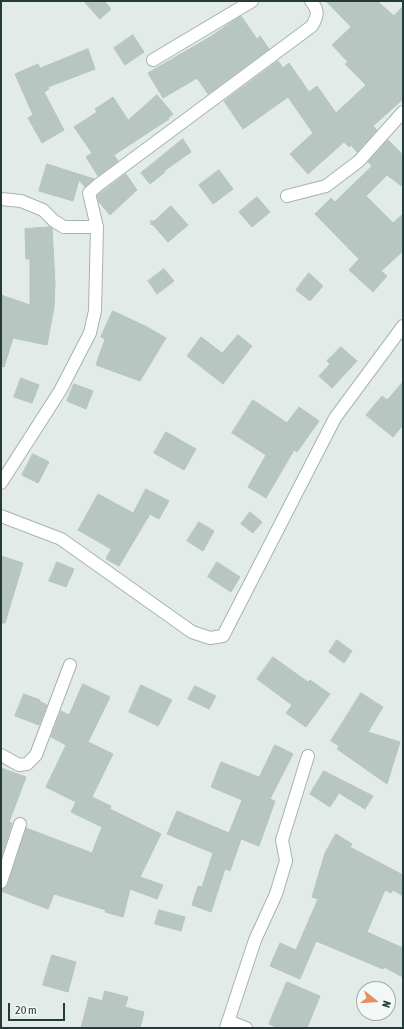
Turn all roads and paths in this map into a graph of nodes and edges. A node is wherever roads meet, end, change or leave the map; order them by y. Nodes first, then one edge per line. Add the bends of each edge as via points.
1 (252, 1) edge
2 (311, 1) edge
3 (153, 60) dead end
4 (403, 112) edge
5 (287, 196) dead end
6 (1, 198) edge
7 (97, 227) junction
8 (403, 326) edge
9 (1, 484) edge
10 (1, 516) edge
11 (70, 665) dead end
12 (1, 756) edge
13 (308, 756) dead end
14 (20, 824) dead end
15 (1, 882) edge
16 (227, 1024) edge
17 (246, 1028) edge

1 - 3 street
2 - 7 street via 318,15 312,26 89,193
4 - 5 street via 358,161 326,186
6 - 7 street via 43,210 64,227
7 - 9 street via 95,311 90,333 60,390
8 - 10 street via 335,418 223,636 210,638 192,632 61,539
11 - 12 street via 36,755 27,764 19,765
13 - 16 street via 282,840 286,861
14 - 15 street
16 - 17 street

